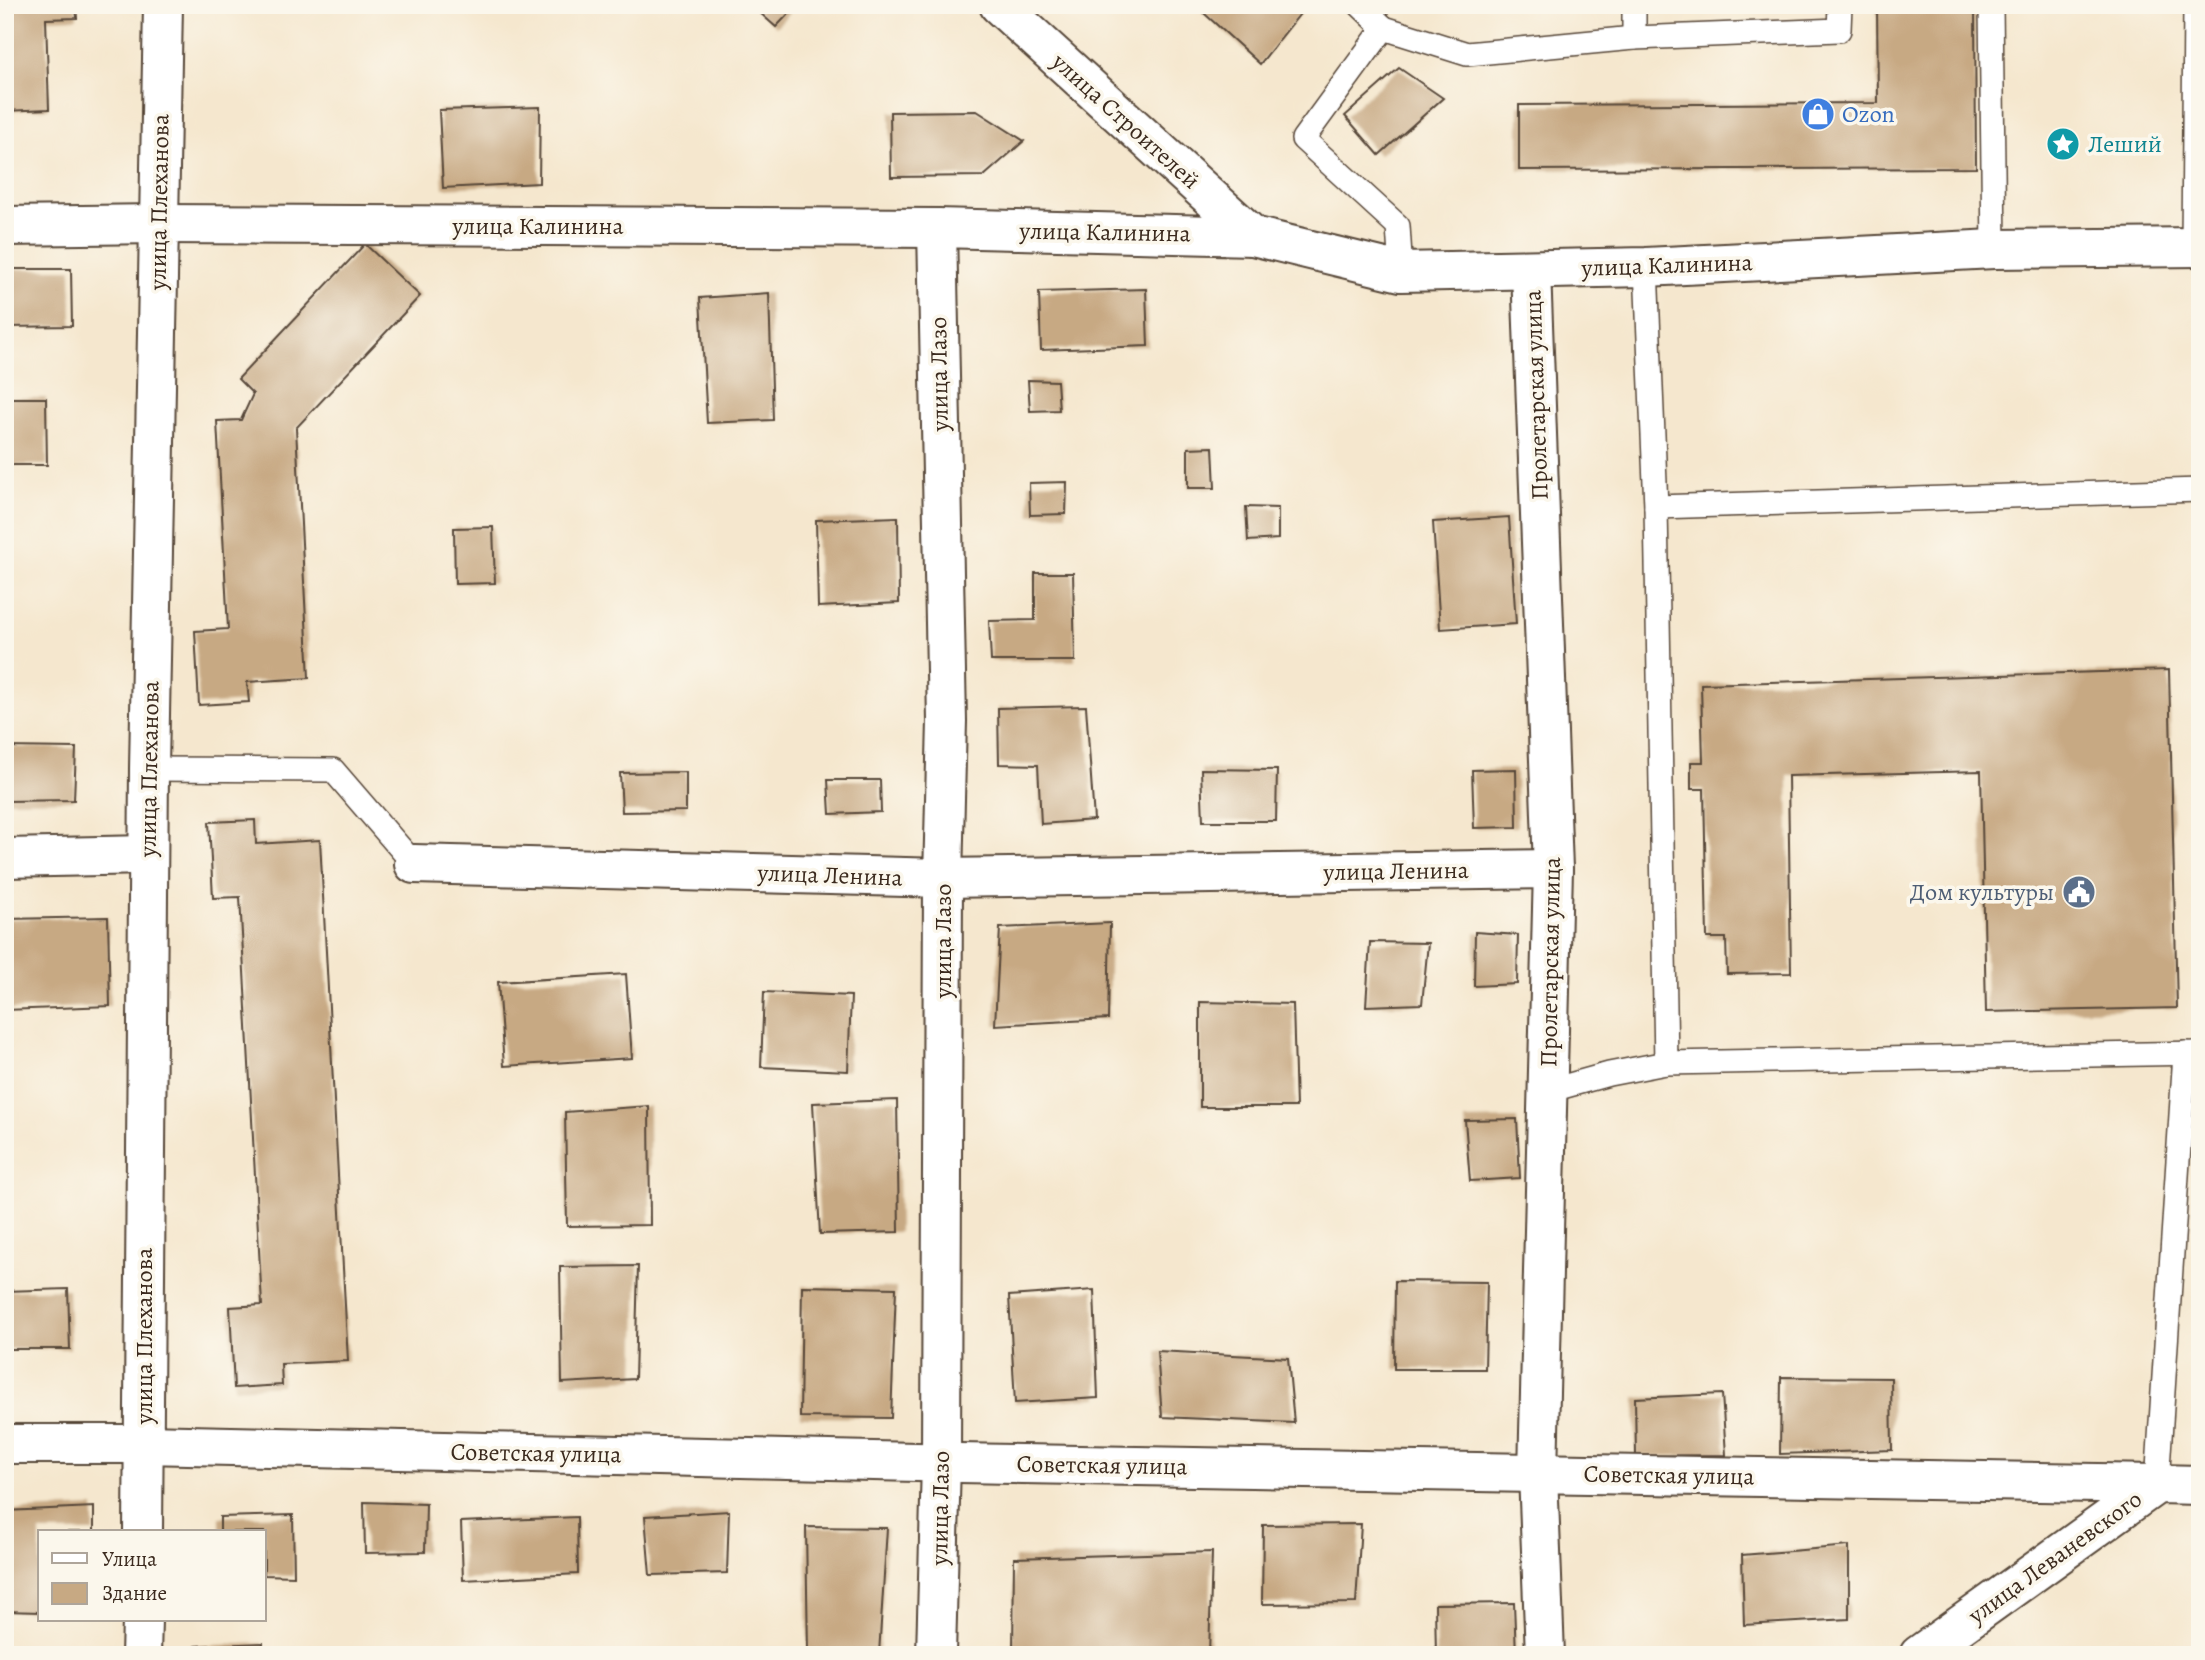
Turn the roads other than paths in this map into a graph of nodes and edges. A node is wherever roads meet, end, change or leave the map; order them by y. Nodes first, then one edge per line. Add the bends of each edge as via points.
1 (163, 5) edge
2 (999, 5) edge
3 (1360, 5) edge
4 (1634, 5) edge
5 (1840, 5) edge
6 (1991, 5) edge
7 (2195, 5) edge
8 (1384, 28) junction
9 (1634, 38) junction
10 (159, 224) junction
11 (5, 226) edge
12 (937, 228) junction
13 (1253, 236) junction
14 (2196, 247) edge
15 (1994, 248) junction
16 (1646, 267) junction
17 (1531, 270) junction
18 (1401, 272) junction
19 (2200, 490) edge
20 (1656, 507) junction
21 (149, 769) junction
22 (148, 855) junction
23 (5, 858) edge
24 (414, 864) joint
25 (1553, 869) junction
26 (943, 878) junction
27 (2192, 1053) edge
28 (1666, 1063) junction
29 (1548, 1091) junction
30 (5, 1444) edge
31 (144, 1444) junction
32 (941, 1462) junction
33 (1538, 1473) junction
34 (2157, 1484) junction
35 (2200, 1485) edge
36 (143, 1530) edge
37 (142, 1622) edge
38 (141, 1655) edge
39 (936, 1655) edge
40 (1545, 1655) edge
41 (1919, 1655) edge

1 - 10 street, улица Плеханова
2 - 13 street, улица Строителей
3 - 8 lane
4 - 9 lane
5 - 9 lane via 1839,30
6 - 15 lane
7 - 14 lane
8 - 9 lane via 1467,54
8 - 18 lane via 1303,139 1398,226
10 - 11 street, улица Калинина
10 - 12 street, улица Калинина
10 - 21 street, улица Плеханова
12 - 13 street, улица Калинина
12 - 26 street, улица Лазо via 947,721
13 - 18 street, улица Калинина
14 - 15 street, улица Калинина
15 - 16 street, улица Калинина
16 - 17 street, улица Калинина
16 - 20 lane
17 - 18 street, улица Калинина
17 - 25 street, Пролетарская улица
19 - 20 lane
20 - 28 lane
21 - 22 street, улица Плеханова
21 - 24 lane, улица Ленина via 333,770
22 - 23 street
22 - 31 street, улица Плеханова
24 - 26 street, улица Ленина
25 - 26 street, улица Ленина
25 - 29 street, Пролетарская улица
26 - 32 street, улица Лазо
27 - 28 lane
27 - 34 lane
28 - 29 lane
29 - 33 street, Пролетарская улица
30 - 31 street, Советская улица
31 - 32 street, Советская улица
31 - 36 street, улица Плеханова
32 - 33 street, Советская улица
32 - 39 street, улица Лазо
33 - 34 street, Советская улица
33 - 40 street, Пролетарская улица
34 - 35 street, Советская улица
34 - 41 street, улица Леваневского
37 - 38 street

